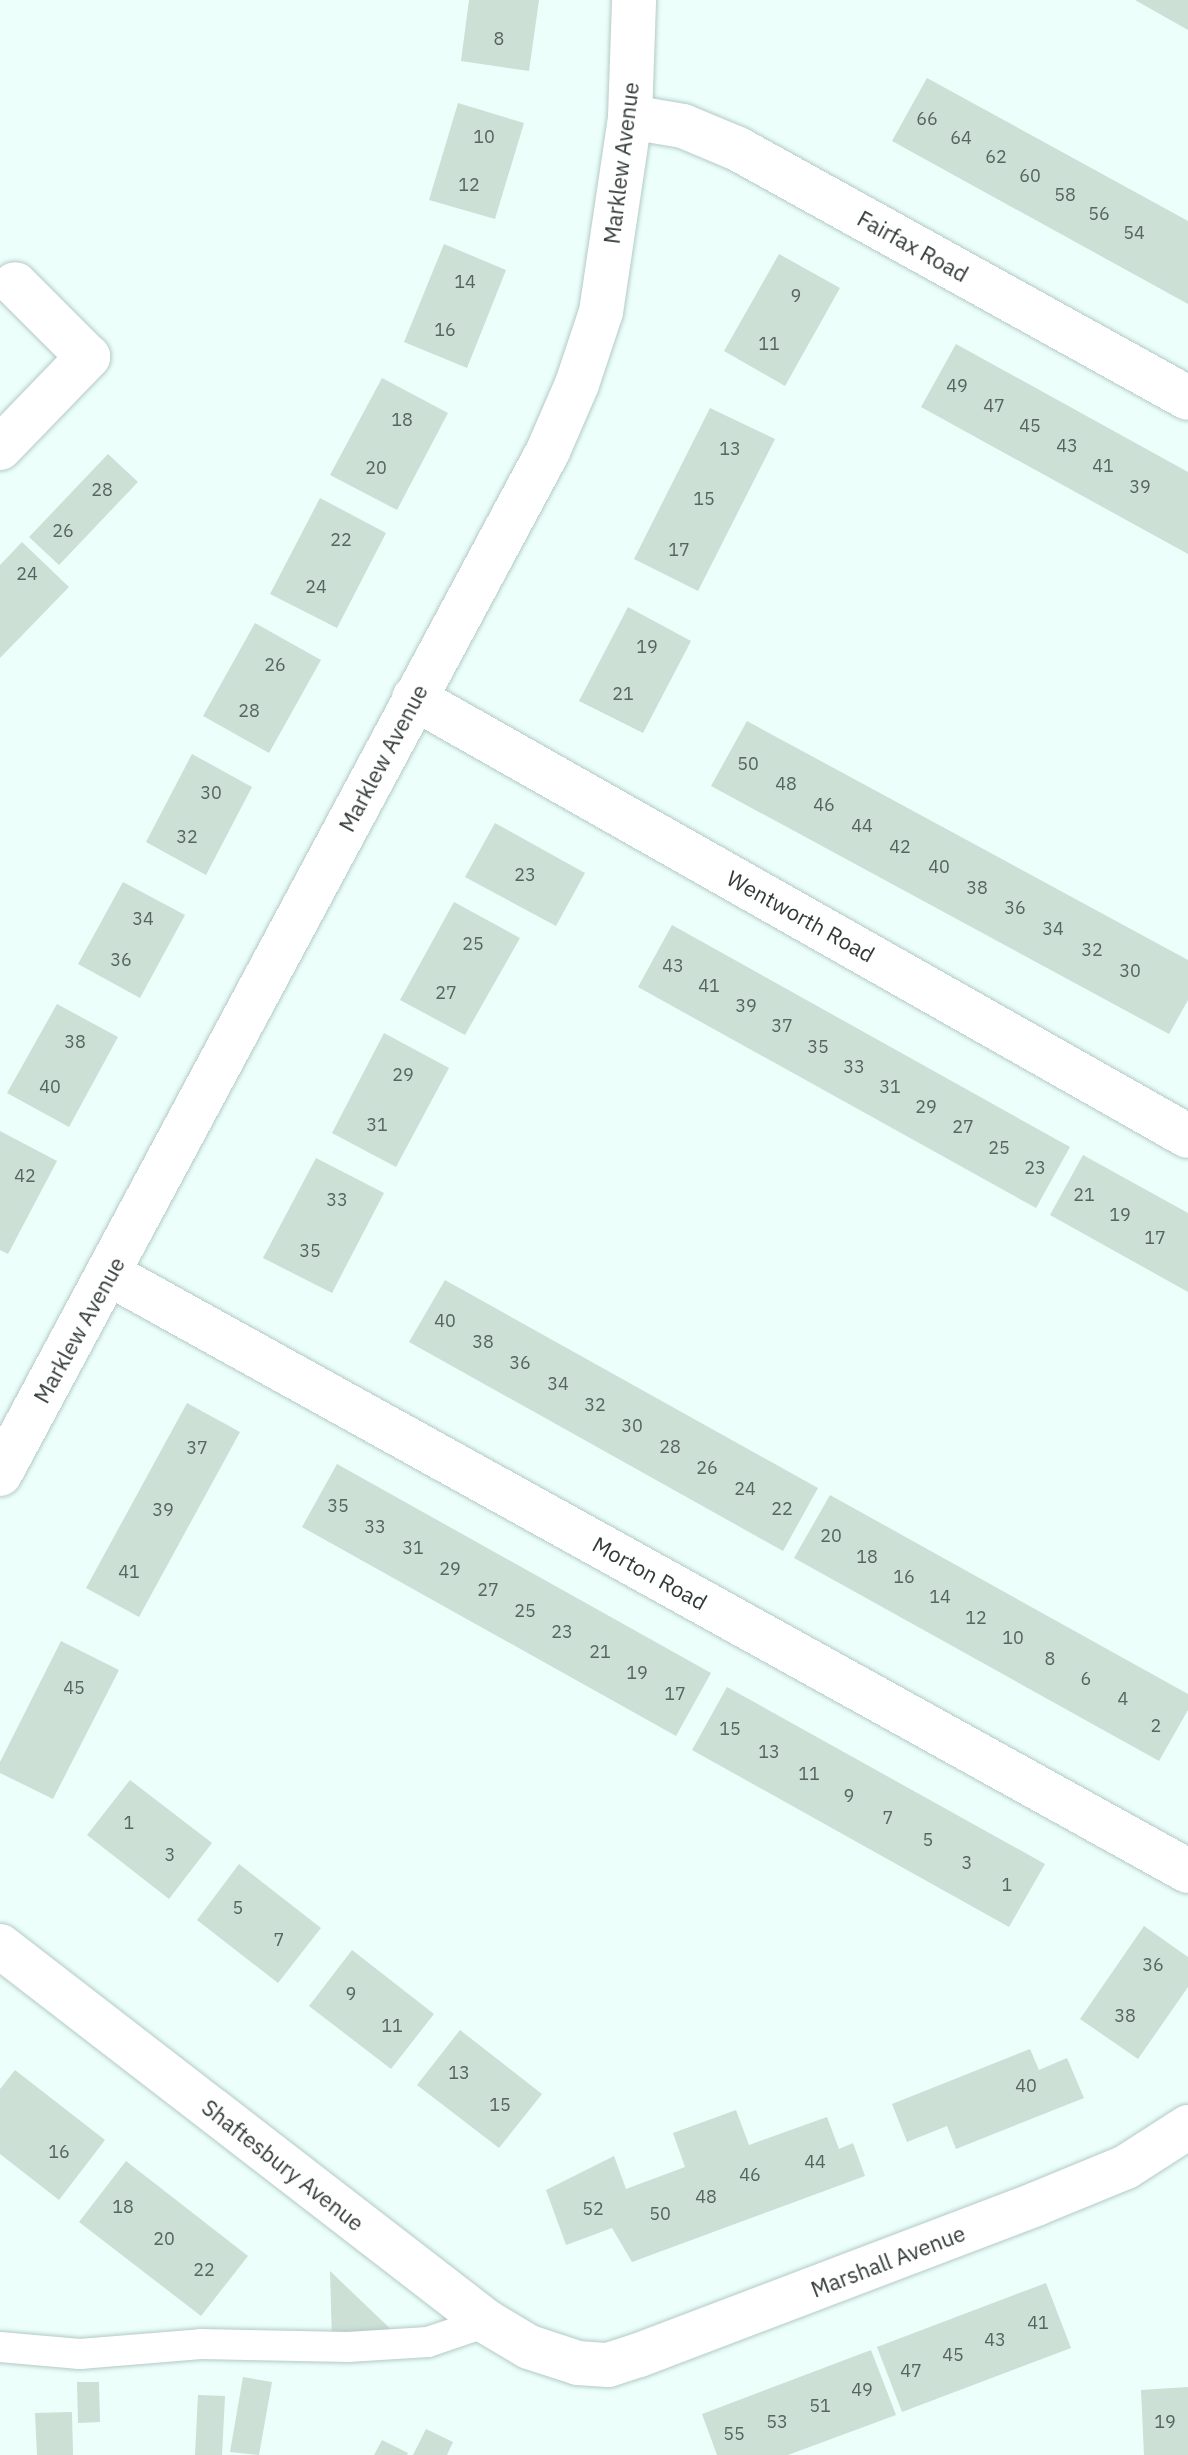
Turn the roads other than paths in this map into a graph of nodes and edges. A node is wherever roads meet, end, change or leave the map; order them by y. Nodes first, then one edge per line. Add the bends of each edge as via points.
1 (634, 0) edge
2 (630, 117) junction
3 (15, 284) dead end
4 (1188, 398) edge
5 (0, 448) edge
6 (414, 698) junction
7 (1188, 1136) edge
8 (111, 1275) junction
9 (0, 1474) edge
10 (1188, 1871) edge
11 (0, 1946) edge
12 (1188, 2127) edge
13 (487, 2322) junction
14 (0, 2347) edge
15 (578, 2363) joint

1 - 2 street, Marklew Avenue
2 - 4 street, Fairfax Road via 683,126 738,149
2 - 6 street, Marklew Avenue via 601,312 577,384
3 - 5 street via 88,357
6 - 7 street, Wentworth Road
6 - 8 street, Marklew Avenue
8 - 9 street, Marklew Avenue
8 - 10 street, Morton Road
11 - 13 street, Shaftesbury Avenue
12 - 15 street, Marshall Avenue via 1126,2167 1036,2204 639,2355 608,2365
13 - 14 lane via 428,2342 348,2347 201,2344 80,2354
13 - 15 street, Shaftesbury Avenue via 529,2347

